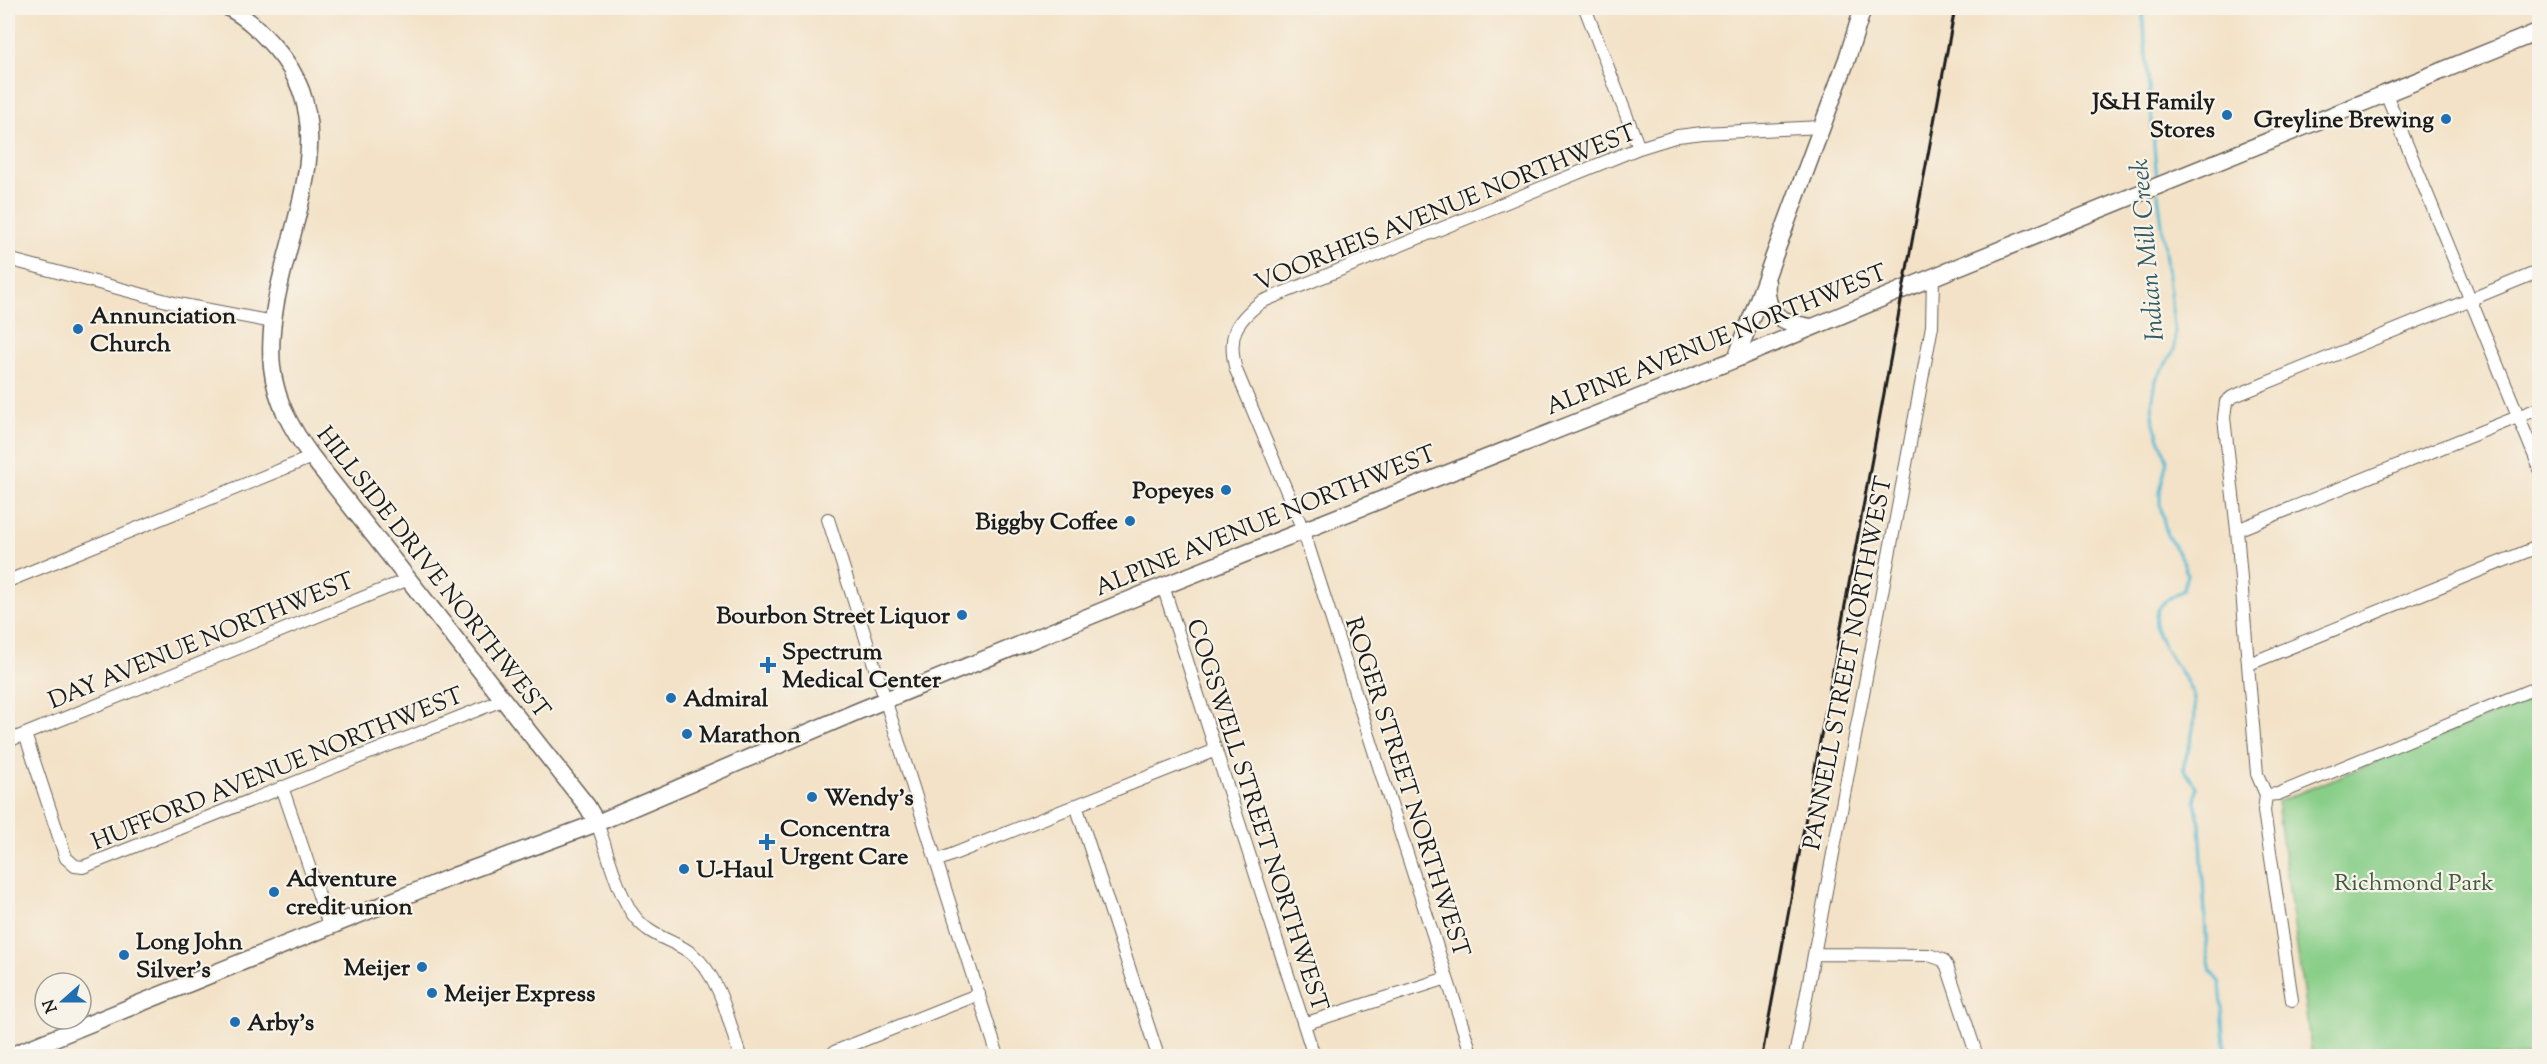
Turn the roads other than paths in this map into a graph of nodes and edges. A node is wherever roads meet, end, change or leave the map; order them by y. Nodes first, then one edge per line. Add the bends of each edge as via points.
1 (229, 8) edge
2 (1585, 8) edge
3 (1863, 8) edge
4 (2540, 31) edge
5 (2385, 94) junction
6 (1822, 127) junction
7 (1639, 148) junction
8 (8, 259) edge
9 (2540, 271) edge
10 (1768, 274) junction
11 (1933, 277) junction
12 (2470, 300) junction
13 (273, 322) junction
14 (1812, 327) junction
15 (1736, 359) junction
16 (2540, 408) edge
17 (2518, 416) junction
18 (312, 457) junction
19 (2540, 469) edge
20 (828, 519) dead end
21 (1303, 530) junction
22 (2237, 530) junction
23 (2540, 546) edge
24 (409, 579) junction
25 (8, 581) edge
26 (1163, 586) junction
27 (2249, 664) junction
28 (2540, 686) edge
29 (505, 699) junction
30 (886, 699) junction
31 (25, 734) junction
32 (8, 741) edge
33 (1216, 750) junction
34 (282, 787) junction
35 (2266, 795) junction
36 (1077, 805) junction
37 (597, 823) junction
38 (936, 861) junction
39 (330, 928) junction
40 (1815, 954) junction
41 (1447, 978) junction
42 (978, 994) junction
43 (2292, 1000) dead end
44 (1304, 1024) junction
45 (834, 1052) dead end
46 (9, 1056) edge
47 (740, 1056) edge
48 (998, 1056) edge
49 (1158, 1056) edge
50 (1314, 1056) edge
51 (1472, 1056) edge
52 (1795, 1056) edge
53 (1977, 1056) edge

1 - 13 main road, HILLSIDE DRIVE NORTHWEST via 264,35 287,61 297,77 309,115 309,163
2 - 7 street
3 - 6 main road
4 - 5 main road, ALPINE AVENUE NORTHWEST
5 - 11 main road, ALPINE AVENUE NORTHWEST
5 - 12 street
6 - 7 street, VOORHEIS AVENUE NORTHWEST via 1703,132
6 - 10 main road
7 - 21 street, VOORHEIS AVENUE NORTHWEST via 1261,302 1244,315 1230,350
8 - 13 street via 178,304
9 - 12 street
10 - 14 main road via 1767,296 1773,312 1787,322
10 - 15 main road
11 - 14 main road, ALPINE AVENUE NORTHWEST
11 - 40 street, PANNELL STREET NORTHWEST via 1932,326
12 - 17 street
12 - 22 street via 2226,402 2224,418
13 - 18 main road, HILLSIDE DRIVE NORTHWEST via 272,366 278,396 295,435
14 - 15 main road, ALPINE AVENUE NORTHWEST
15 - 21 main road, ALPINE AVENUE NORTHWEST
16 - 17 street
17 - 19 street
17 - 22 street
18 - 24 main road, HILLSIDE DRIVE NORTHWEST
18 - 25 street
20 - 30 street
21 - 26 main road, ALPINE AVENUE NORTHWEST
21 - 41 street, ROGER STREET NORTHWEST
22 - 27 street
23 - 27 street
24 - 29 main road, HILLSIDE DRIVE NORTHWEST
24 - 31 street, DAY AVENUE NORTHWEST
26 - 30 main road, ALPINE AVENUE NORTHWEST
26 - 33 street, COGSWELL STREET NORTHWEST
27 - 35 street via 2257,774
28 - 35 street via 2278,794
29 - 34 street, HUFFORD AVENUE NORTHWEST
29 - 37 main road, HILLSIDE DRIVE NORTHWEST
30 - 37 main road, ALPINE AVENUE NORTHWEST
30 - 38 street
31 - 32 street, DAY AVENUE NORTHWEST
31 - 34 street, HUFFORD AVENUE NORTHWEST via 66,858 75,866 92,865
33 - 36 street
33 - 44 street, COGSWELL STREET NORTHWEST
34 - 39 street
35 - 43 street via 2264,811
36 - 38 street
36 - 49 street
37 - 39 main road, ALPINE AVENUE NORTHWEST via 454,876
37 - 47 street, HILLSIDE DRIVE NORTHWEST via 633,913 657,936 691,952 705,966
38 - 42 street
39 - 46 main road, ALPINE AVENUE NORTHWEST
40 - 52 street, PANNELL STREET NORTHWEST
40 - 53 street via 1929,955 1942,960
41 - 44 street
41 - 51 street, ROGER STREET NORTHWEST
42 - 45 street
42 - 48 street
44 - 50 street, COGSWELL STREET NORTHWEST

